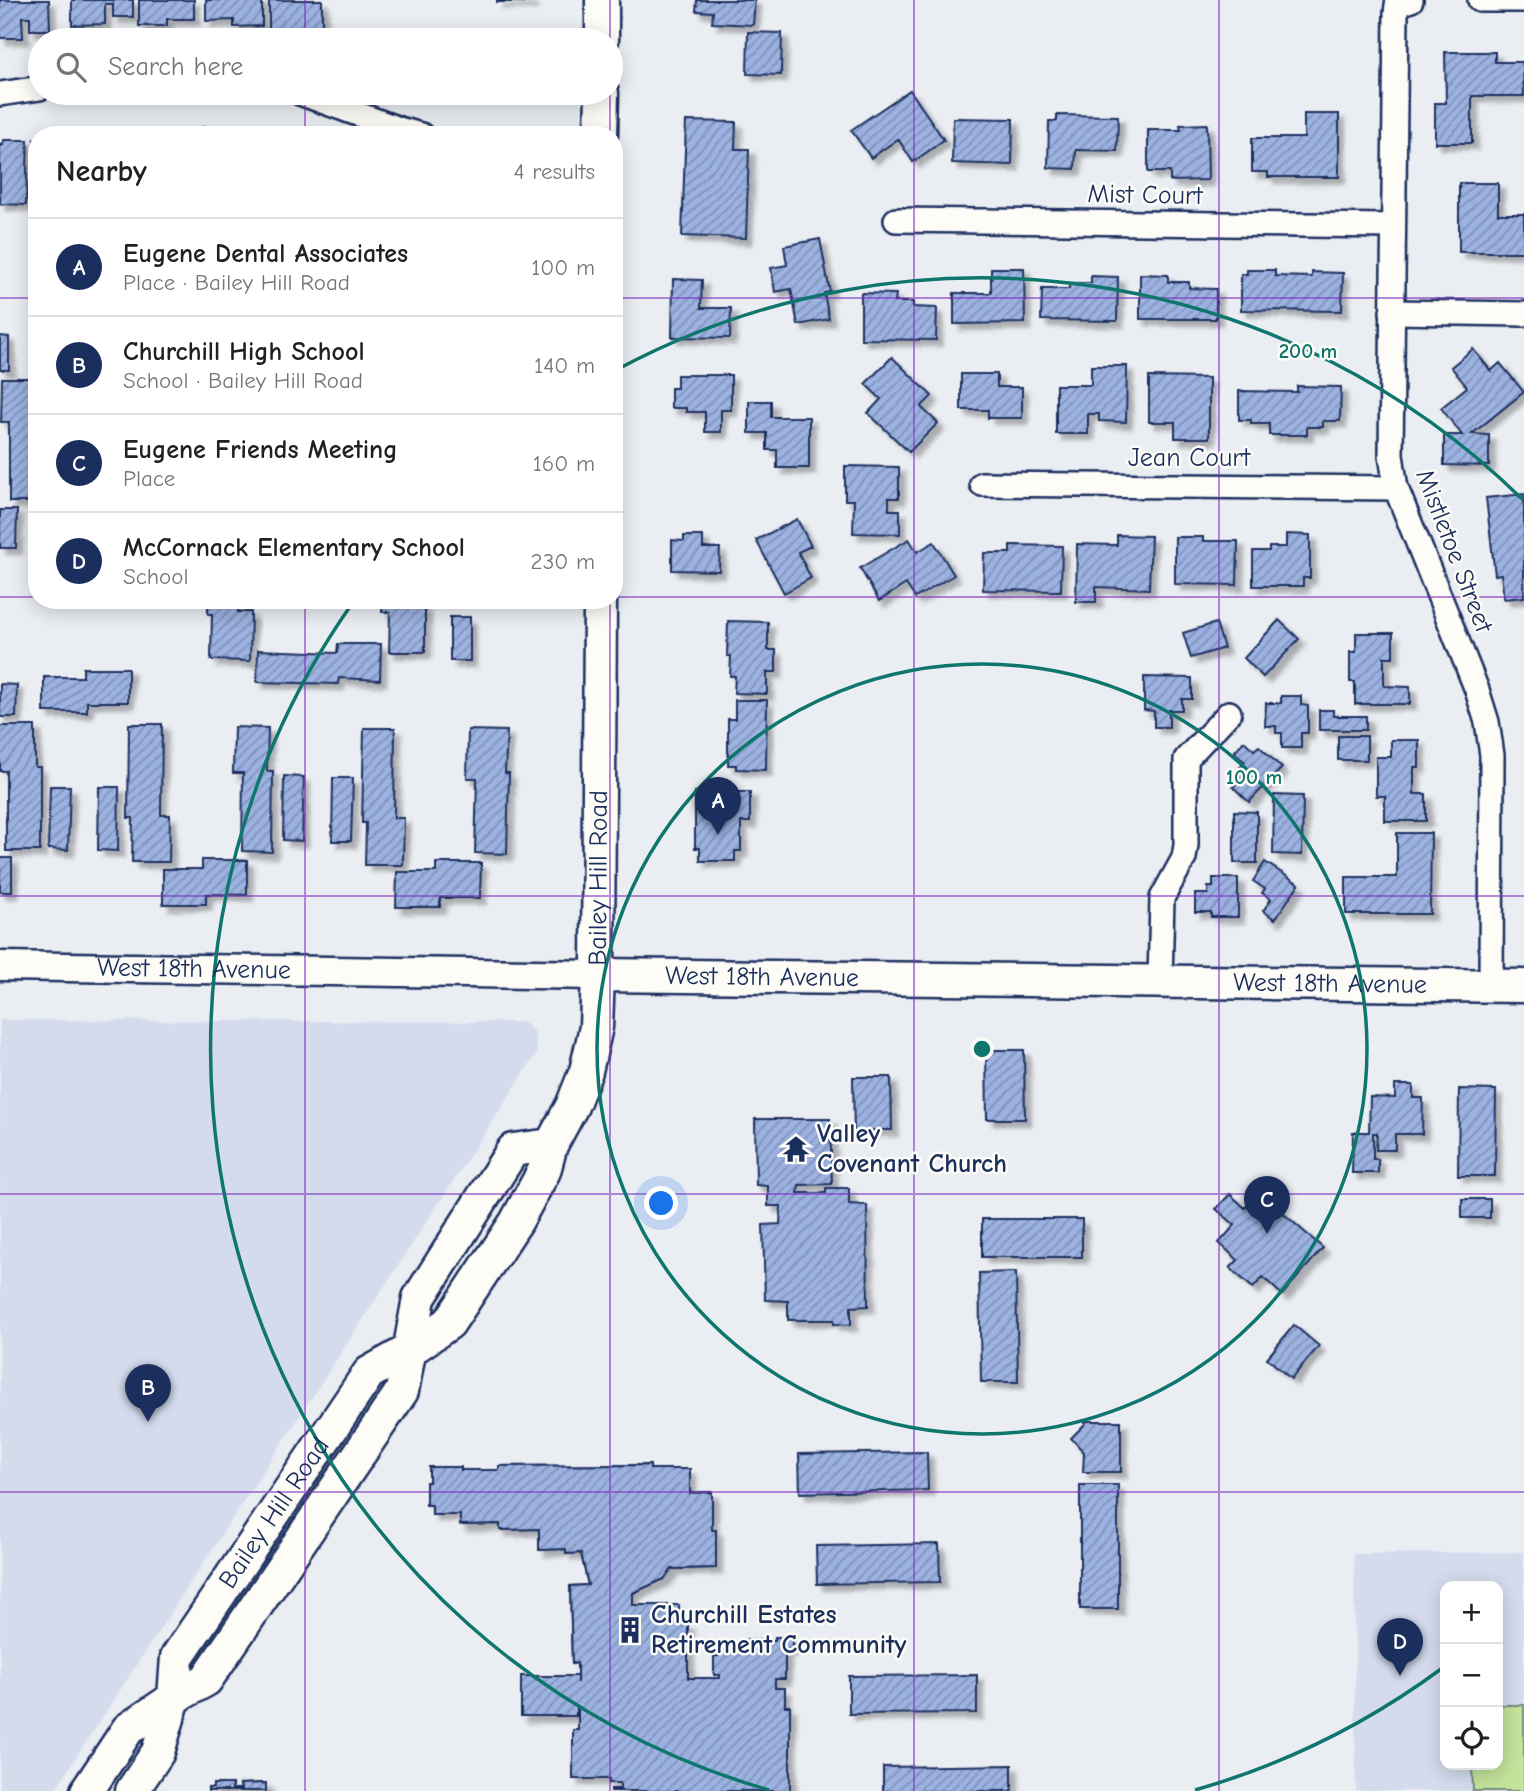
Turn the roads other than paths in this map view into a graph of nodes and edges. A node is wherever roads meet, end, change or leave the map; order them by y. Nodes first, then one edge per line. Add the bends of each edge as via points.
1 (602, 0) edge
2 (1480, 0) edge
3 (1524, 0) edge
4 (1404, 3) edge
5 (602, 28) edge
6 (28, 90) edge
7 (0, 94) edge
8 (333, 105) edge
9 (601, 105) edge
10 (391, 126) edge
11 (601, 126) edge
12 (896, 220) dead end
13 (1393, 226) junction
14 (1392, 312) junction
15 (1524, 314) edge
16 (982, 484) dead end
17 (1395, 488) junction
18 (600, 609) edge
19 (1229, 713) dead end
20 (0, 966) edge
21 (597, 975) junction
22 (1160, 982) junction
23 (1491, 986) junction
24 (1524, 986) edge
25 (174, 1698) junction
26 (87, 1791) edge
27 (132, 1791) edge

1 - 5 main road
2 - 3 street
4 - 13 street, Mistletoe Street via 1395,14
6 - 7 street
8 - 10 street
9 - 11 main road
12 - 13 street, Mist Court
13 - 14 street, Mistletoe Street
14 - 15 street
14 - 17 street, Mistletoe Street
16 - 17 street, Jean Court
17 - 23 street, Mistletoe Street via 1487,722 1492,755
18 - 21 main road, Bailey Hill Road
19 - 22 street via 1186,759 1186,845 1184,858 1162,898
20 - 21 street, West 18th Avenue
21 - 22 main road, West 18th Avenue
21 - 25 main road, Bailey Hill Road via 596,1027 586,1072 551,1145 513,1150 419,1298 410,1350 369,1373 177,1657
22 - 23 main road, West 18th Avenue
23 - 24 main road, West 18th Avenue
25 - 26 main road via 128,1729
25 - 27 main road, Bailey Hill Road via 158,1752

